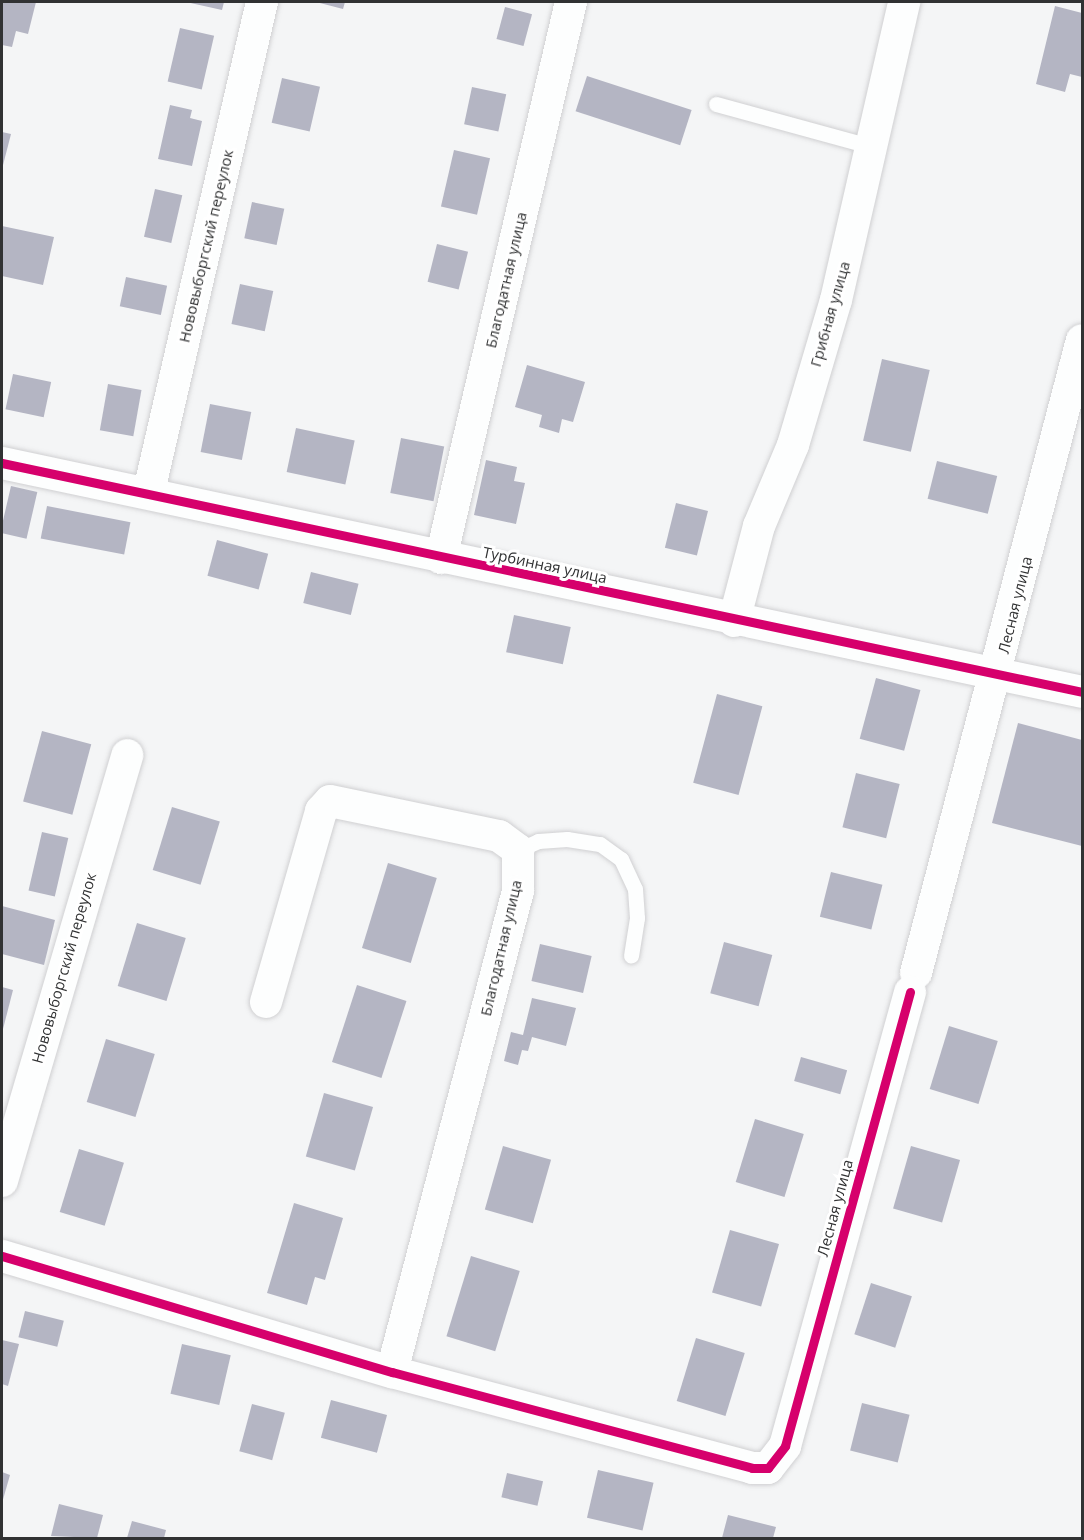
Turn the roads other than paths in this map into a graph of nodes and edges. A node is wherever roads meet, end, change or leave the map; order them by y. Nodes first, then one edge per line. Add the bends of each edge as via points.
1 (262, 2) edge
2 (571, 2) edge
3 (904, 2) edge
4 (716, 104) dead end
5 (873, 147) junction
6 (1083, 340) edge
7 (2, 463) edge
8 (150, 491) junction
9 (441, 558) junction
10 (734, 621) junction
11 (997, 675) junction
12 (1083, 692) edge
13 (127, 755) dead end
14 (518, 850) junction
15 (631, 956) dead end
16 (266, 1002) dead end
17 (2, 1181) edge
18 (2, 1256) edge
19 (392, 1372) junction

1 - 8 street, Нововыборгский переулок
2 - 9 street, Благодатная улица
3 - 5 street, Грибная улица
4 - 5 lane
5 - 10 street, Грибная улица via 836,300 793,446 759,526
6 - 11 street, Лесная улица
7 - 8 street, Турбинная улица
8 - 9 street, Турбинная улица
9 - 10 street, Турбинная улица
10 - 11 street, Турбинная улица
11 - 12 street, Турбинная улица
11 - 19 street, Лесная улица via 778,1458 768,1468 752,1468
13 - 17 street, Нововыборгский переулок
14 - 15 lane via 538,841 567,839 600,844 621,859 635,889 638,918
14 - 16 street via 499,836 330,801 321,811
14 - 19 street, Благодатная улица via 518,891
18 - 19 street

